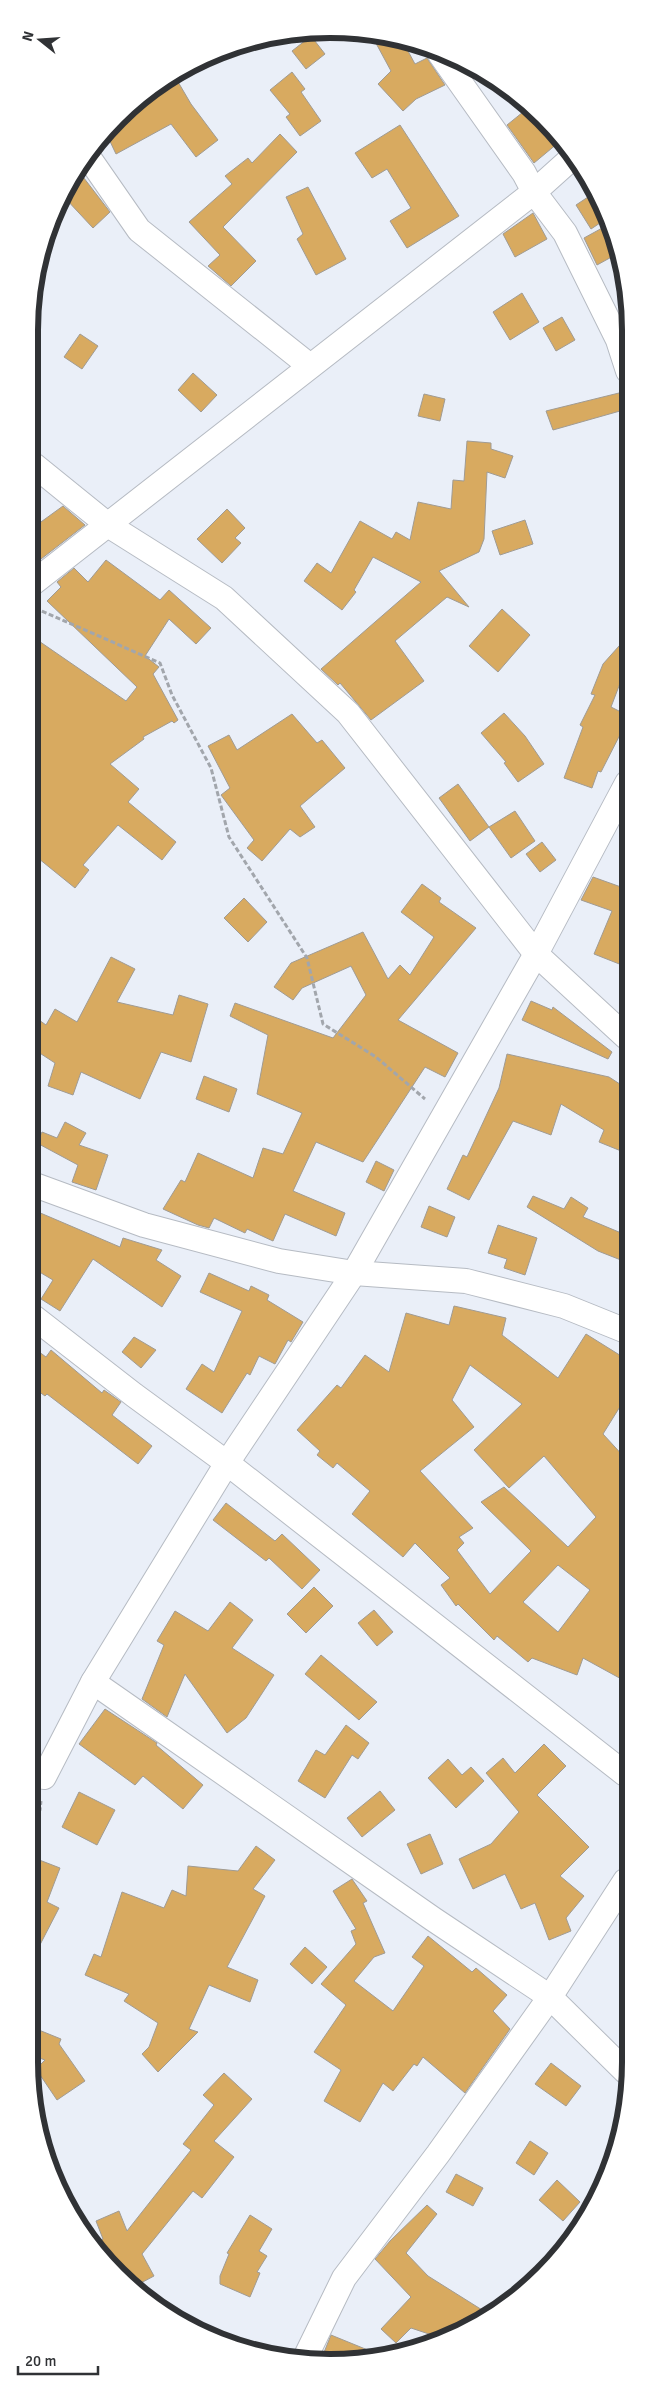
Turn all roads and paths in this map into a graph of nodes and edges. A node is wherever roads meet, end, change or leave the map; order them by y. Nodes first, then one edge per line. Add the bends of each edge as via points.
1 (446, 62) edge
2 (91, 161) edge
3 (568, 162) edge
4 (534, 192) junction
5 (622, 352) edge
6 (310, 366) junction
7 (37, 467) edge
8 (108, 525) junction
9 (37, 581) edge
10 (37, 609) edge
11 (622, 792) edge
12 (536, 954) junction
13 (622, 1033) edge
14 (444, 1116) junction
15 (37, 1186) edge
16 (354, 1273) junction
17 (37, 1320) edge
18 (622, 1329) edge
19 (227, 1463) junction
20 (93, 1682) junction
21 (622, 1772) edge
22 (44, 1777) dead end
23 (622, 1886) edge
24 (550, 1996) junction
25 (622, 2068) edge
26 (308, 2353) edge

1 - 4 street
2 - 6 street via 139,230
3 - 4 street
4 - 5 street via 565,233
4 - 6 street
6 - 8 street
7 - 8 street
8 - 9 street
8 - 12 street via 224,598 348,714
10 - 14 path via 160,663 172,695 211,768 229,837 307,958 323,1024 376,1057
11 - 12 street
12 - 13 street
12 - 14 street
14 - 16 street
15 - 16 street via 144,1225 280,1261
16 - 18 street via 466,1281 564,1306
16 - 19 street
17 - 19 street
19 - 20 street
19 - 21 street
20 - 22 street
20 - 24 street via 433,1919
23 - 24 street
24 - 25 street
24 - 26 street via 438,2154 344,2278

